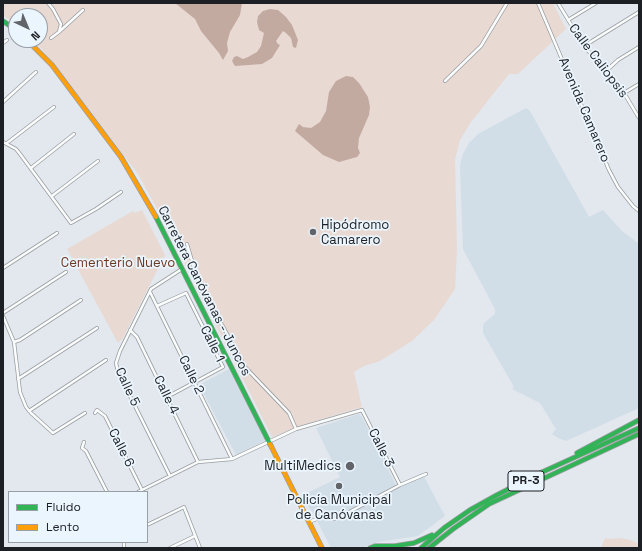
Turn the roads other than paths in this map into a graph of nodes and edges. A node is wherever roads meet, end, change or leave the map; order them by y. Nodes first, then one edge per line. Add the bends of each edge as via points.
1 (48, 3) edge
2 (507, 3) edge
3 (538, 3) edge
4 (558, 3) edge
5 (596, 3) edge
6 (83, 10) dead end
7 (639, 12) edge
8 (568, 20) junction
9 (59, 32) junction
10 (52, 38) dead end
11 (7, 40) dead end
12 (3, 43) edge
13 (584, 46) junction
14 (639, 47) edge
15 (35, 48) edge
16 (606, 71) junction
17 (36, 72) dead end
18 (445, 81) dead end
19 (639, 84) edge
20 (624, 93) junction
21 (3, 102) edge
22 (54, 107) dead end
23 (639, 118) edge
24 (74, 134) dead end
25 (3, 142) edge
26 (7, 143) junction
27 (98, 161) dead end
28 (31, 168) junction
29 (121, 192) dead end
30 (52, 196) junction
31 (639, 211) edge
32 (57, 233) dead end
33 (187, 244) dead end
34 (3, 268) edge
35 (183, 269) junction
36 (66, 272) dead end
37 (150, 292) junction
38 (81, 300) dead end
39 (157, 306) junction
40 (3, 313) edge
41 (3, 316) edge
42 (97, 328) dead end
43 (130, 330) junction
44 (14, 342) junction
45 (106, 360) dead end
46 (18, 379) junction
47 (195, 382) junction
48 (167, 397) junction
49 (29, 411) junction
50 (85, 413) dead end
51 (95, 414) dead end
52 (639, 420) edge
53 (639, 428) edge
54 (296, 429) junction
55 (639, 434) edge
56 (84, 442) dead end
57 (269, 442) junction
58 (232, 459) junction
59 (198, 462) junction
60 (561, 464) junction
61 (426, 474) dead end
62 (170, 476) junction
63 (400, 485) junction
64 (142, 490) joint
65 (106, 491) edge
66 (309, 522) junction
67 (148, 525) edge
68 (444, 528) junction
69 (196, 536) junction
70 (170, 548) edge
71 (200, 548) edge
72 (322, 548) edge
73 (370, 548) edge
74 (421, 548) edge
75 (429, 548) edge

1 - 9 street via 60,24
2 - 18 street via 480,46
3 - 31 street, Avenida Camarero via 609,170 618,186
4 - 8 street, Calle Caliopsis
5 - 8 street
6 - 9 street
7 - 13 street
8 - 13 street, Calle Caliopsis
9 - 10 street
11 - 12 street
13 - 16 street, Calle Caliopsis
14 - 16 street
15 - 35 main road, Carretera Canóvanas - Juncos via 52,65 120,157 139,186
16 - 20 street, Calle Caliopsis
17 - 21 street
19 - 20 street
20 - 23 street, Calle Caliopsis
22 - 26 street
24 - 28 street
25 - 26 street
26 - 28 street via 16,149
27 - 30 street
28 - 30 street
29 - 30 street via 71,223
32 - 34 street
33 - 54 street via 198,281 245,367 288,413
35 - 37 street, Calle 5 via 155,286
35 - 57 main road, Carretera Canóvanas - Juncos
36 - 40 street
37 - 39 street, Calle 2
37 - 43 street, Calle 5
38 - 44 street
39 - 47 street, Calle 2
39 - 47 street, Calle 1 via 186,293 223,367
41 - 44 street
42 - 46 street
43 - 48 street, Calle 4 via 137,337
43 - 62 street, Calle 5 via 116,366
44 - 46 street
45 - 49 street
46 - 49 street via 20,392
47 - 48 street, Calle 1
47 - 58 street, Calle 2
48 - 59 street, Calle 4
49 - 50 street via 53,432
51 - 64 street, Calle 6 via 97,410 105,416
52 - 60 main road
53 - 60 main road, PR-3
54 - 57 street
54 - 63 street, Calle 3 via 362,410
55 - 75 main road, PR-3 via 489,504
56 - 65 street via 82,448
57 - 58 street
57 - 66 main road, Carretera Canóvanas - Juncos
58 - 59 street
59 - 62 street
60 - 68 main road, PR-3 via 485,502
61 - 63 street
62 - 64 street
63 - 66 street via 338,518 324,516
66 - 72 main road, Carretera Canóvanas - Juncos
67 - 69 street via 184,507
68 - 73 main road via 414,543
68 - 74 main road, PR-3
69 - 70 street
69 - 71 street

